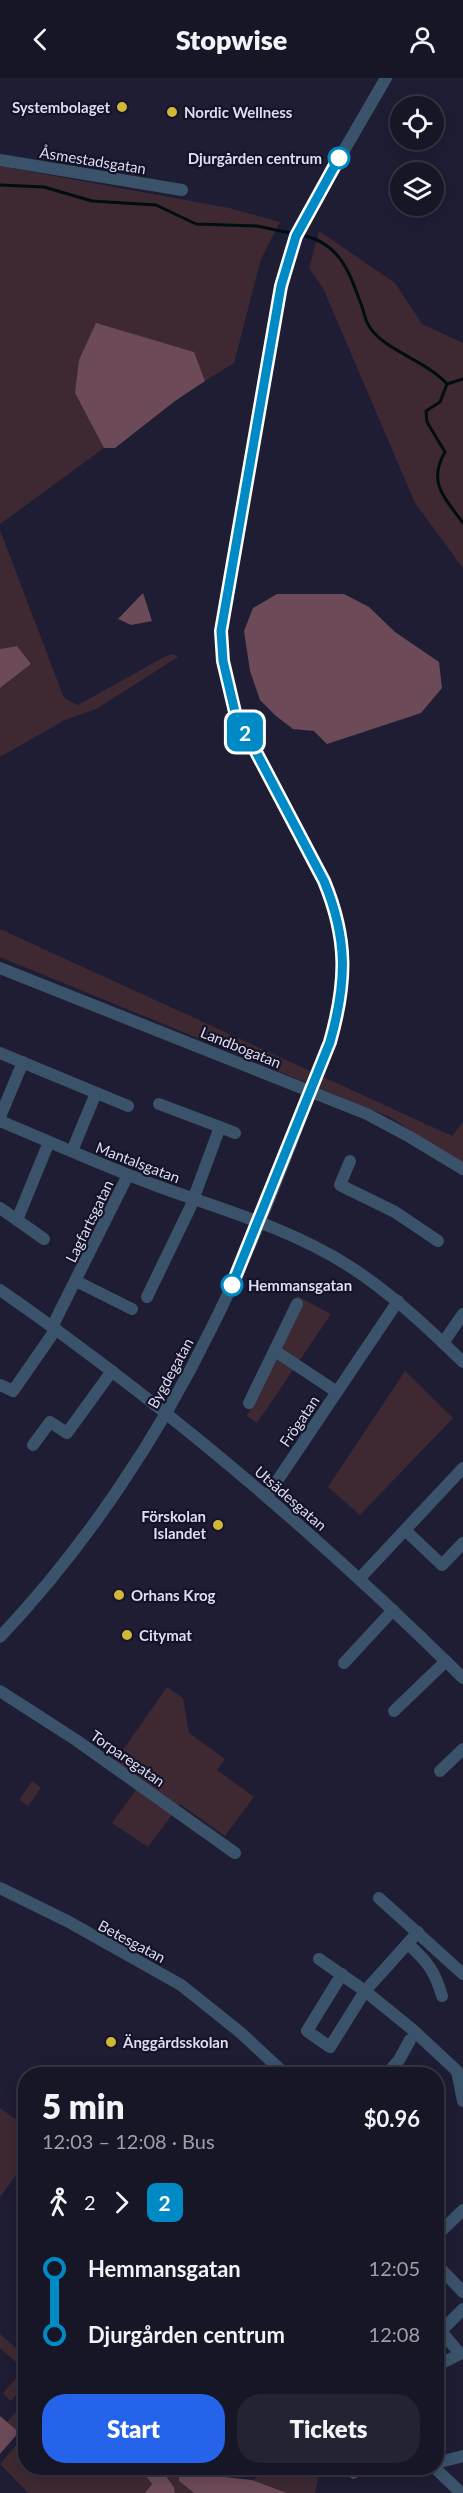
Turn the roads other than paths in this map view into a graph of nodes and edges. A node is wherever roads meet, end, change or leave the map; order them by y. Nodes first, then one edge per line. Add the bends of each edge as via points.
1 (386, 78) edge
2 (0, 160) edge
3 (182, 190) dead end
4 (0, 968) edge
5 (0, 1053) edge
6 (23, 1062) junction
7 (311, 1092) junction
8 (96, 1093) junction
9 (159, 1104) dead end
10 (128, 1106) dead end
11 (0, 1119) edge
12 (220, 1127) junction
13 (235, 1133) dead end
14 (50, 1142) junction
15 (72, 1151) junction
16 (350, 1161) dead end
17 (463, 1169) edge
18 (128, 1175) junction
19 (193, 1199) junction
20 (0, 1208) edge
21 (17, 1220) junction
22 (259, 1222) junction
23 (44, 1239) dead end
24 (438, 1241) dead end
25 (76, 1281) junction
26 (0, 1290) edge
27 (147, 1297) dead end
28 (398, 1301) junction
29 (297, 1304) dead end
30 (132, 1309) dead end
31 (463, 1314) edge
32 (54, 1328) junction
33 (442, 1343) junction
34 (275, 1351) junction
35 (463, 1362) edge
36 (112, 1371) junction
37 (0, 1385) edge
38 (337, 1392) junction
39 (249, 1403) dead end
40 (166, 1413) junction
41 (33, 1445) dead end
42 (463, 1468) edge
43 (267, 1496) junction
44 (405, 1530) junction
45 (463, 1543) edge
46 (360, 1578) junction
47 (393, 1610) junction
48 (0, 1637) edge
49 (446, 1661) junction
50 (344, 1663) dead end
51 (463, 1678) edge
52 (0, 1691) edge
53 (394, 1711) dead end
54 (463, 1749) edge
55 (440, 1772) dead end
56 (235, 1853) dead end
57 (0, 1888) edge
58 (379, 1898) dead end
59 (418, 1932) junction
60 (408, 1944) junction
61 (319, 1959) dead end
62 (342, 1974) junction
63 (463, 1974) edge
64 (365, 1991) junction
65 (442, 1996) dead end
66 (410, 2040) dead end
67 (277, 2067) edge
68 (393, 2067) edge
69 (460, 2067) edge
70 (463, 2101) edge
71 (463, 2210) edge
72 (444, 2228) edge
73 (444, 2272) edge
74 (463, 2292) edge
75 (463, 2308) edge
76 (444, 2329) edge
77 (444, 2339) edge
78 (444, 2362) edge
79 (463, 2456) edge
80 (444, 2462) edge
81 (444, 2474) edge
82 (460, 2493) edge

1 - 7 street, Bygdegatan via 304,220 291,250 275,318 221,631 223,661 235,712 324,881 340,930 344,966 338,1014
2 - 3 street, Åsmestadsgatan
4 - 7 street, Landbogatan
5 - 6 street
6 - 8 street
6 - 11 street, Mantalsgatan
7 - 17 street, Landbogatan via 367,1114
7 - 22 street, Bygdegatan
8 - 10 street
8 - 15 street, Mantalsgatan
9 - 12 street
11 - 14 street, Mantalsgatan
12 - 13 street
12 - 19 street, Mantalsgatan
14 - 15 street, Mantalsgatan
14 - 21 street
15 - 18 street, Mantalsgatan
16 - 24 street via 340,1185 395,1212
18 - 19 street, Mantalsgatan
18 - 25 street, Lagfartsgatan
19 - 22 street, Mantalsgatan
19 - 27 street, Mantalsgatan
20 - 21 street
21 - 23 street
22 - 28 street, Mantalsgatan via 347,1265
22 - 40 street, Bygdegatan via 213,1326
25 - 30 street, Lagfartsgatan
25 - 32 street, Lagfartsgatan
26 - 32 street
28 - 33 street, Mantalsgatan
28 - 38 street, Frögatan
29 - 34 street
31 - 33 street
32 - 36 street
32 - 37 street via 13,1391
33 - 35 street, Mantalsgatan
34 - 38 street, Frögatan
34 - 39 street
36 - 40 street
36 - 41 street via 67,1433 50,1422
38 - 43 street, Frögatan
40 - 43 street, Utsädesgatan
40 - 48 street, Bygdegatan via 99,1515
42 - 44 street
43 - 46 street, Utsädesgatan
44 - 45 street via 442,1565
44 - 46 street
46 - 47 street, Utsädesgatan
47 - 49 street, Utsädesgatan
47 - 50 street
49 - 51 street, Utsädesgatan
49 - 53 street
52 - 56 street, Torparegatan via 124,1772
54 - 55 street
57 - 67 street, Betesgatan via 181,1985
58 - 59 street
59 - 60 street
59 - 63 street
60 - 64 street
60 - 65 street via 429,1963
61 - 62 street
62 - 64 street
62 - 64 street via 307,2031 330,2047
64 - 69 street
66 - 68 street
69 - 70 street
71 - 72 street
73 - 74 street
75 - 76 street
77 - 78 street via 460,2354
79 - 80 street
81 - 82 street

